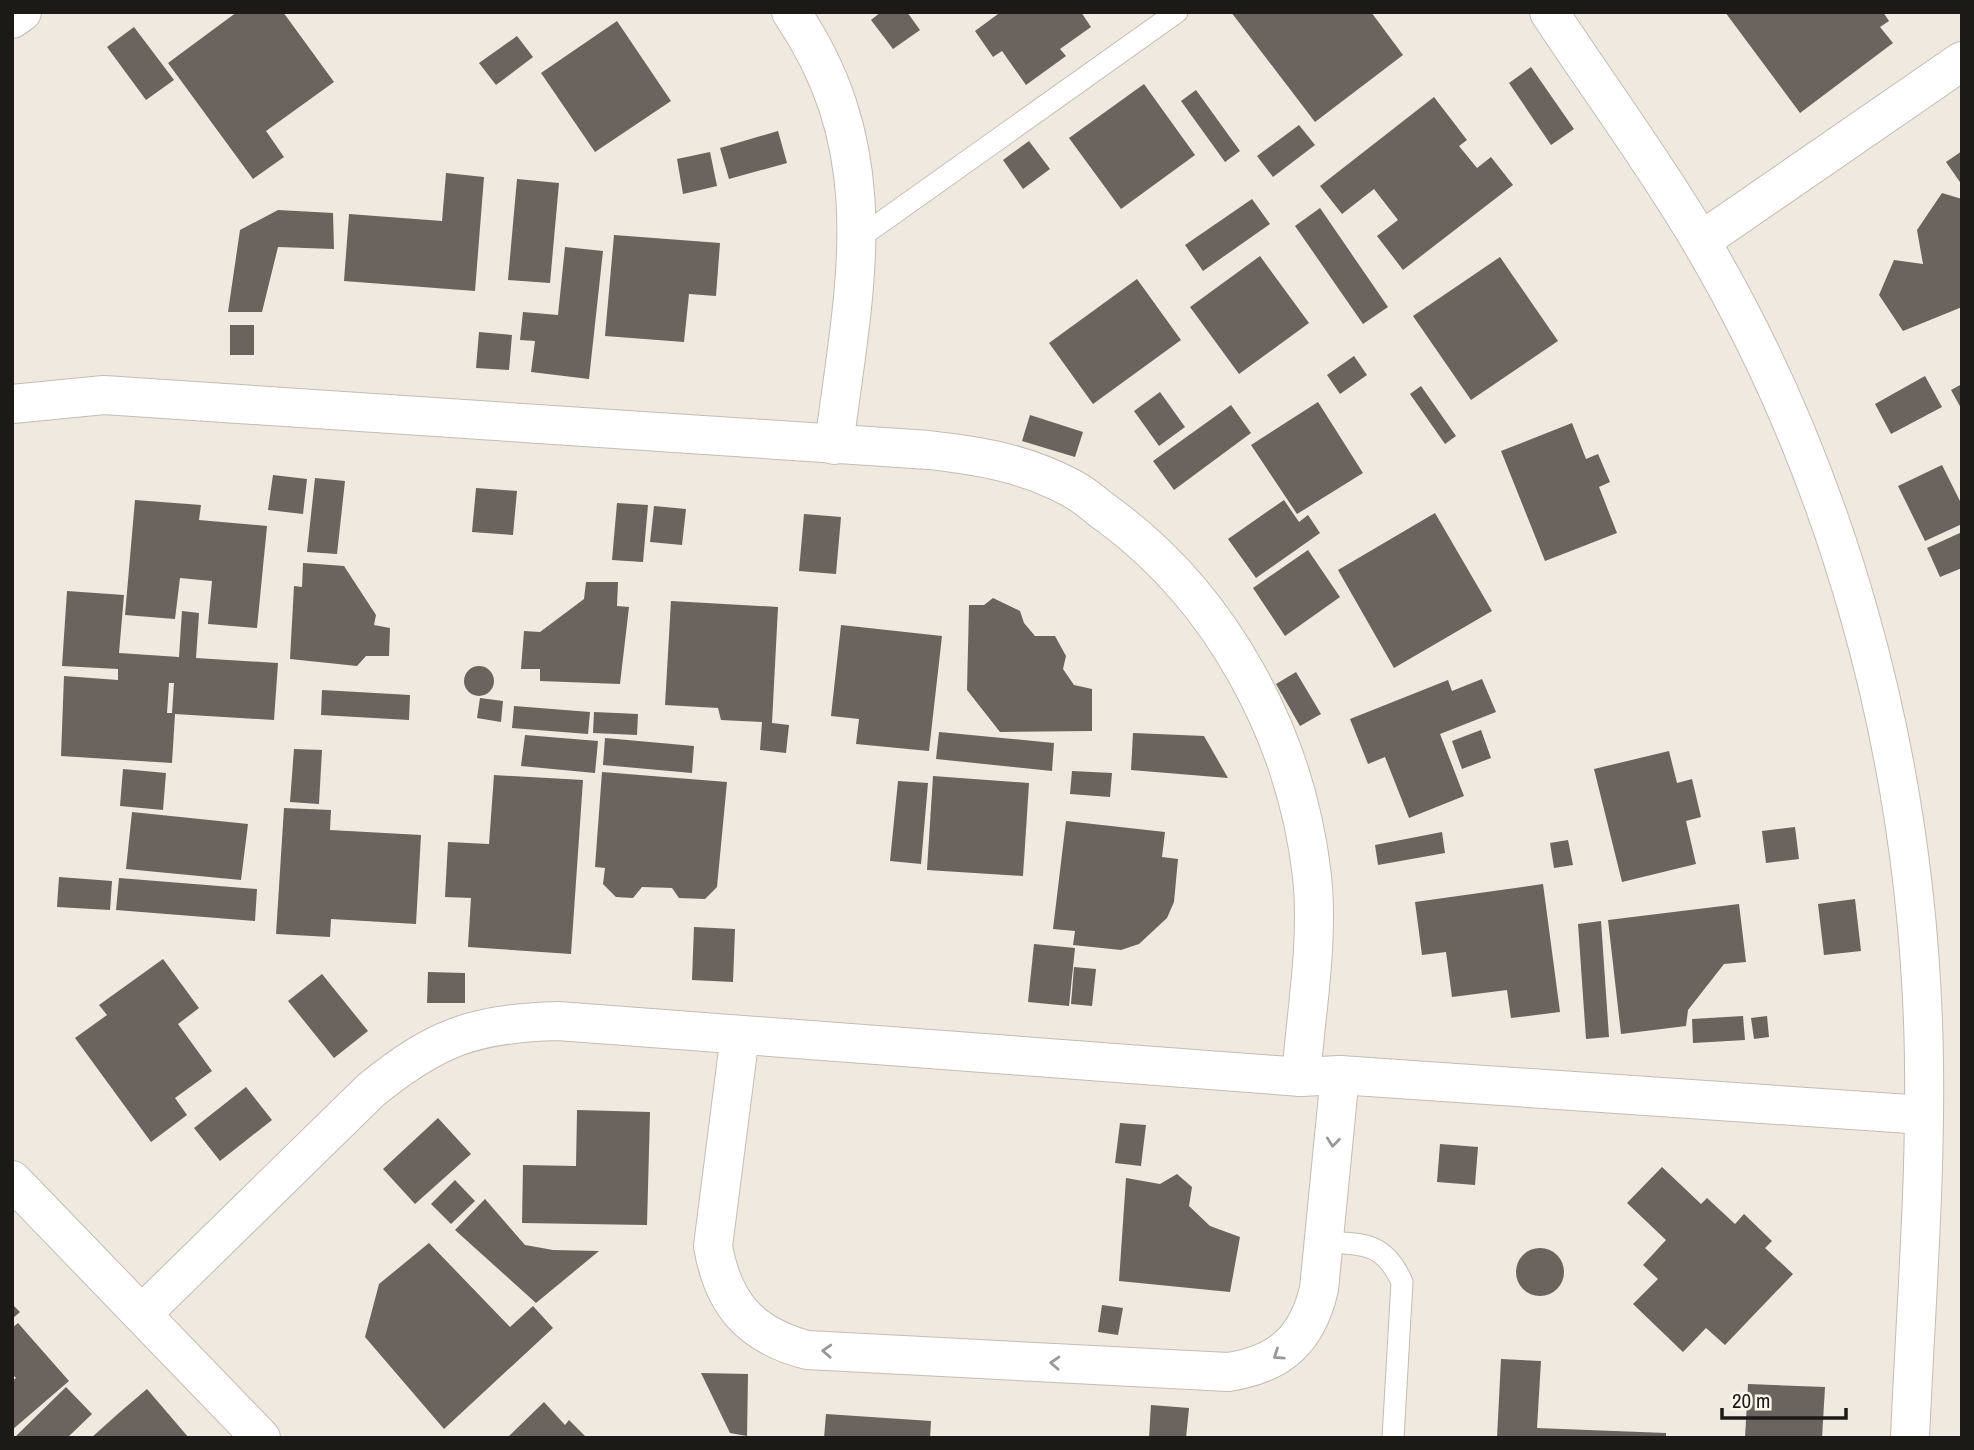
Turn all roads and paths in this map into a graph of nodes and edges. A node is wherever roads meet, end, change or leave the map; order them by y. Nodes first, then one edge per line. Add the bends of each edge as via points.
1 (22, 12) edge
2 (791, 12) edge
3 (1177, 12) edge
4 (1549, 12) edge
5 (12, 19) edge
6 (1962, 61) edge
7 (859, 237) junction
8 (1701, 241) junction
9 (12, 404) edge
10 (834, 445) junction
11 (740, 1035) junction
12 (1340, 1074) junction
13 (1301, 1077) junction
14 (1924, 1115) junction
15 (12, 1180) edge
16 (1324, 1242) junction
17 (143, 1313) junction
18 (261, 1438) edge
19 (1393, 1438) edge
20 (1910, 1438) edge

1 - 5 street
2 - 7 street via 831,83 847,133 857,185
3 - 7 lane
4 - 8 street
6 - 8 street
7 - 10 street
8 - 14 street via 1765,366 1807,462 1867,639 1885,714 1910,867 1922,1008
9 - 10 street via 104,396
10 - 13 street via 995,458 1072,489 1139,538 1196,596 1244,666 1278,739 1301,818 1312,877 1312,940
11 - 13 street
16 -> 11 street via 1319,1289 1304,1331 1271,1361 1250,1369 1228,1372 860,1353 807,1350 783,1343 761,1332 734,1304 718,1271 713,1246
11 - 17 street via 558,1021 506,1022 456,1035 411,1058 371,1090
12 - 13 street
12 - 14 street
12 -> 16 street
14 - 20 street
15 - 17 street
16 - 19 lane via 1364,1244 1381,1252 1402,1283
17 - 18 street

